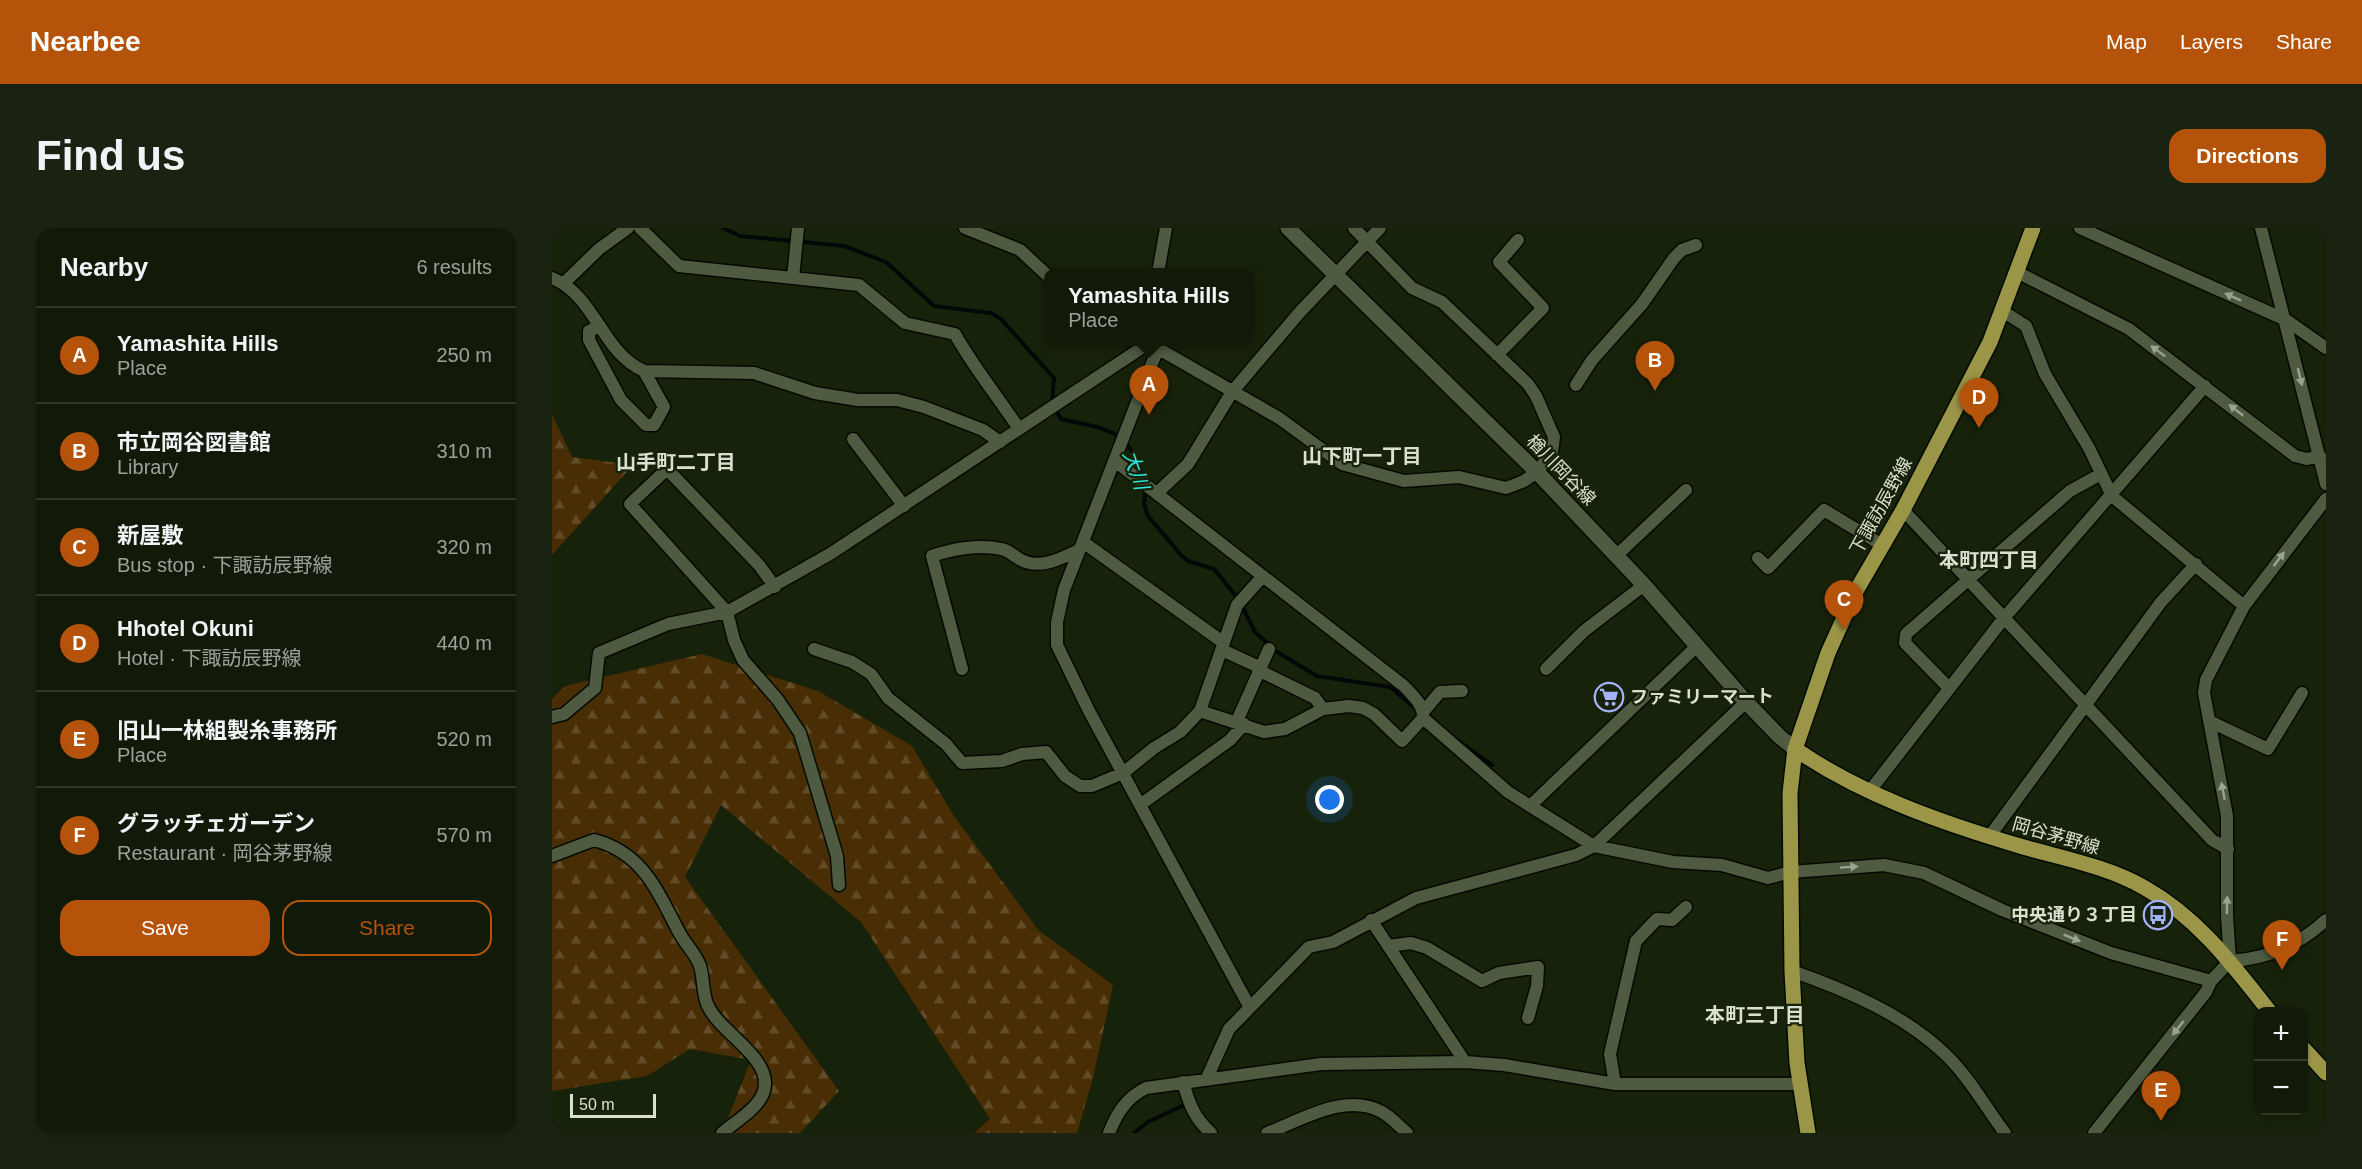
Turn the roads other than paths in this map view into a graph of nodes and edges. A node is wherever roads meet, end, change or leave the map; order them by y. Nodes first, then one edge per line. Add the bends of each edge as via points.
1 (628, 228) edge
2 (640, 228) edge
3 (798, 228) edge
4 (965, 228) edge
5 (1166, 228) edge
6 (1288, 228) edge
7 (1354, 228) edge
8 (1380, 228) edge
9 (2033, 228) edge
10 (2080, 228) edge
11 (2262, 228) edge
12 (1368, 239) junction
13 (1518, 240) dead end
14 (1696, 244) dead end
15 (1159, 268) edge
16 (1044, 272) edge
17 (1335, 273) junction
18 (2017, 273) junction
19 (552, 278) edge
20 (793, 278) junction
21 (564, 283) junction
22 (2004, 312) junction
23 (2286, 321) junction
24 (600, 326) junction
25 (1137, 346) edge
26 (1160, 346) edge
27 (1162, 346) edge
28 (2326, 348) edge
29 (1497, 355) junction
30 (644, 371) junction
31 (1576, 385) dead end
32 (2205, 386) junction
33 (1232, 392) junction
34 (1019, 429) junction
35 (853, 439) dead end
36 (1000, 442) junction
37 (2320, 456) junction
38 (1116, 462) junction
39 (1537, 472) junction
40 (2101, 474) junction
41 (2325, 475) edge
42 (1686, 490) dead end
43 (1158, 492) junction
44 (2112, 496) junction
45 (2326, 499) edge
46 (904, 506) junction
47 (1903, 510) junction
48 (1882, 545) junction
49 (1081, 546) junction
50 (1617, 556) junction
51 (1758, 558) dead end
52 (2196, 564) junction
53 (1263, 576) junction
54 (1968, 580) junction
55 (1644, 585) junction
56 (775, 587) junction
57 (2244, 606) junction
58 (727, 612) junction
59 (2004, 618) junction
60 (1698, 645) junction
61 (1223, 647) junction
62 (814, 649) dead end
63 (1269, 649) dead end
64 (962, 669) dead end
65 (1259, 669) junction
66 (1546, 669) dead end
67 (1948, 688) junction
68 (1462, 691) dead end
69 (2302, 693) dead end
70 (1746, 702) junction
71 (2083, 705) junction
72 (1323, 709) junction
73 (1200, 711) junction
74 (1423, 715) junction
75 (552, 717) edge
76 (2209, 721) junction
77 (1241, 723) junction
78 (1796, 748) junction
79 (1123, 773) junction
80 (1869, 792) junction
81 (1140, 805) junction
82 (1530, 806) junction
83 (1989, 837) junction
84 (1594, 846) junction
85 (2228, 849) junction
86 (552, 856) edge
87 (1791, 872) junction
88 (839, 885) dead end
89 (1686, 907) dead end
90 (1371, 920) junction
91 (2326, 920) edge
92 (1388, 946) junction
93 (2230, 961) junction
94 (1792, 971) junction
95 (2211, 981) junction
96 (1249, 1006) junction
97 (2267, 1007) edge
98 (1528, 1018) dead end
99 (2308, 1053) edge
100 (1465, 1062) junction
101 (2326, 1073) edge
102 (1207, 1078) junction
103 (1183, 1082) junction
104 (1615, 1084) junction
105 (1800, 1084) junction
106 (722, 1133) edge
107 (1109, 1133) edge
108 (1211, 1133) edge
109 (1267, 1133) edge
110 (1407, 1133) edge
111 (1808, 1133) edge
112 (2005, 1133) edge
113 (2094, 1133) edge

1 - 21 street
2 - 20 street via 679,266
3 - 20 street
4 - 16 street via 1020,250
5 - 15 street
6 - 17 main road, 楢川岡谷線
7 - 12 street
8 - 12 street
9 - 18 main road, 下諏訪辰野線
23 -> 10 street
11 - 23 street
12 - 17 street
12 - 29 street via 1412,288 1442,302
13 - 29 street via 1499,261 1543,308
14 - 31 street via 1674,258
17 - 33 street
17 - 39 main road, 楢川岡谷線
18 - 22 main road, 下諏訪辰野線
32 -> 18 street via 2129,329
19 - 21 street
20 - 34 street via 859,285 905,323 955,334 974,369
21 - 24 street via 581,297
22 - 40 street via 2026,326 2045,374 2090,448
22 - 47 main road, 下諏訪辰野線
23 - 28 street
23 -> 37 street
24 - 30 street via 628,362
24 - 30 street via 589,331 589,340 615,390 646,425 654,425 664,407
25 - 34 street
26 - 38 street
27 - 33 street
29 - 39 street via 1536,396 1554,437 1552,452
30 - 36 street via 754,373 815,393 858,400 897,400 983,430
37 -> 32 street via 2295,456
32 - 44 street
33 - 39 street via 1279,418 1342,464 1369,473 1404,481 1459,477 1506,488
33 - 43 street via 1188,464
34 - 36 street
35 - 46 street
36 - 46 street
37 - 41 street
38 - 43 street
38 - 49 street
39 - 50 main road, 楢川岡谷線
40 - 44 street
40 - 54 street via 2070,491
42 - 50 street
43 - 53 street
44 - 52 street
44 - 59 street
57 -> 45 street
46 - 56 street
47 - 48 main road, 下諏訪辰野線
47 - 54 street
48 - 51 street via 1824,510 1768,568
48 - 78 main road, 下諏訪辰野線 via 1828,653
49 - 61 street
49 - 64 street via 1053,562 1039,564 1023,561 1001,549 949,550 932,556
49 - 79 street via 1064,590 1057,645
50 - 55 main road, 楢川岡谷線
52 - 57 street
52 - 71 street via 2161,602
53 - 61 street via 1237,605
53 - 74 street via 1404,686
54 - 59 street
54 - 67 street via 1906,634 1905,643
55 - 60 main road, 楢川岡谷線
55 - 66 street via 1584,631
56 - 58 street
56 - 58 street via 759,565 667,469 630,504
57 - 76 street via 2206,680
58 - 75 street via 669,624 599,653 595,688 564,714
58 - 88 street via 743,660 800,733 837,855
59 - 67 street
59 - 71 street
60 - 70 main road, 楢川岡谷線
60 - 82 street
61 - 65 street
61 - 73 street
62 - 79 street via 852,662 871,674 888,698 946,744 962,762 1002,761 1046,752 1065,776 1080,786 1092,786
63 - 65 street
65 - 72 street via 1315,698
65 - 77 street
67 - 80 street
68 - 74 street via 1440,692
69 - 76 street via 2268,749
70 - 78 main road, 楢川岡谷線
70 - 84 street
71 - 83 street
71 - 85 street via 2212,840
72 - 74 street via 1364,708 1402,741
72 - 77 street via 1285,729 1264,732
73 - 77 street
73 - 79 street via 1180,732
74 - 82 street via 1508,792
85 -> 76 street via 2224,794
77 - 81 street via 1230,740
78 - 80 main road, 岡谷茅野線
78 - 87 main road, 下諏訪辰野線 via 1790,793
79 - 81 street
80 - 83 main road, 岡谷茅野線
81 - 96 street
82 - 84 street
83 - 93 main road, 岡谷茅野線 via 2115,874 2144,887 2200,928
84 - 87 street via 1673,862 1722,866 1768,878
84 - 90 street via 1576,855 1416,898
93 -> 85 street
86 - 106 street via 594,840 627,855 647,874 696,957 707,1005 720,1024 757,1060 763,1072 764,1091 759,1099
87 - 94 main road, 下諏訪辰野線
87 -> 95 street via 1884,865 1923,873 2111,953
89 - 104 street via 1672,920 1657,919 1636,941 1610,1054
90 - 92 street
90 - 96 street via 1333,942 1309,947
91 - 93 street via 2296,944 2250,960
92 - 98 street via 1411,943 1427,948 1482,981 1499,973 1538,967
92 - 100 street
93 - 95 street
93 - 97 main road, 岡谷茅野線
94 - 105 main road, 下諏訪辰野線
94 - 112 street via 1846,992 1913,1028 1947,1056
95 -> 113 street
96 - 102 street via 1230,1029
99 - 101 main road
100 - 102 street via 1321,1064
100 - 104 street
102 - 103 street
103 - 107 street via 1133,1094
103 - 108 street via 1199,1123
104 - 105 street
105 - 111 main road, 下諏訪辰野線
109 - 110 street via 1339,1105 1364,1105 1383,1113

